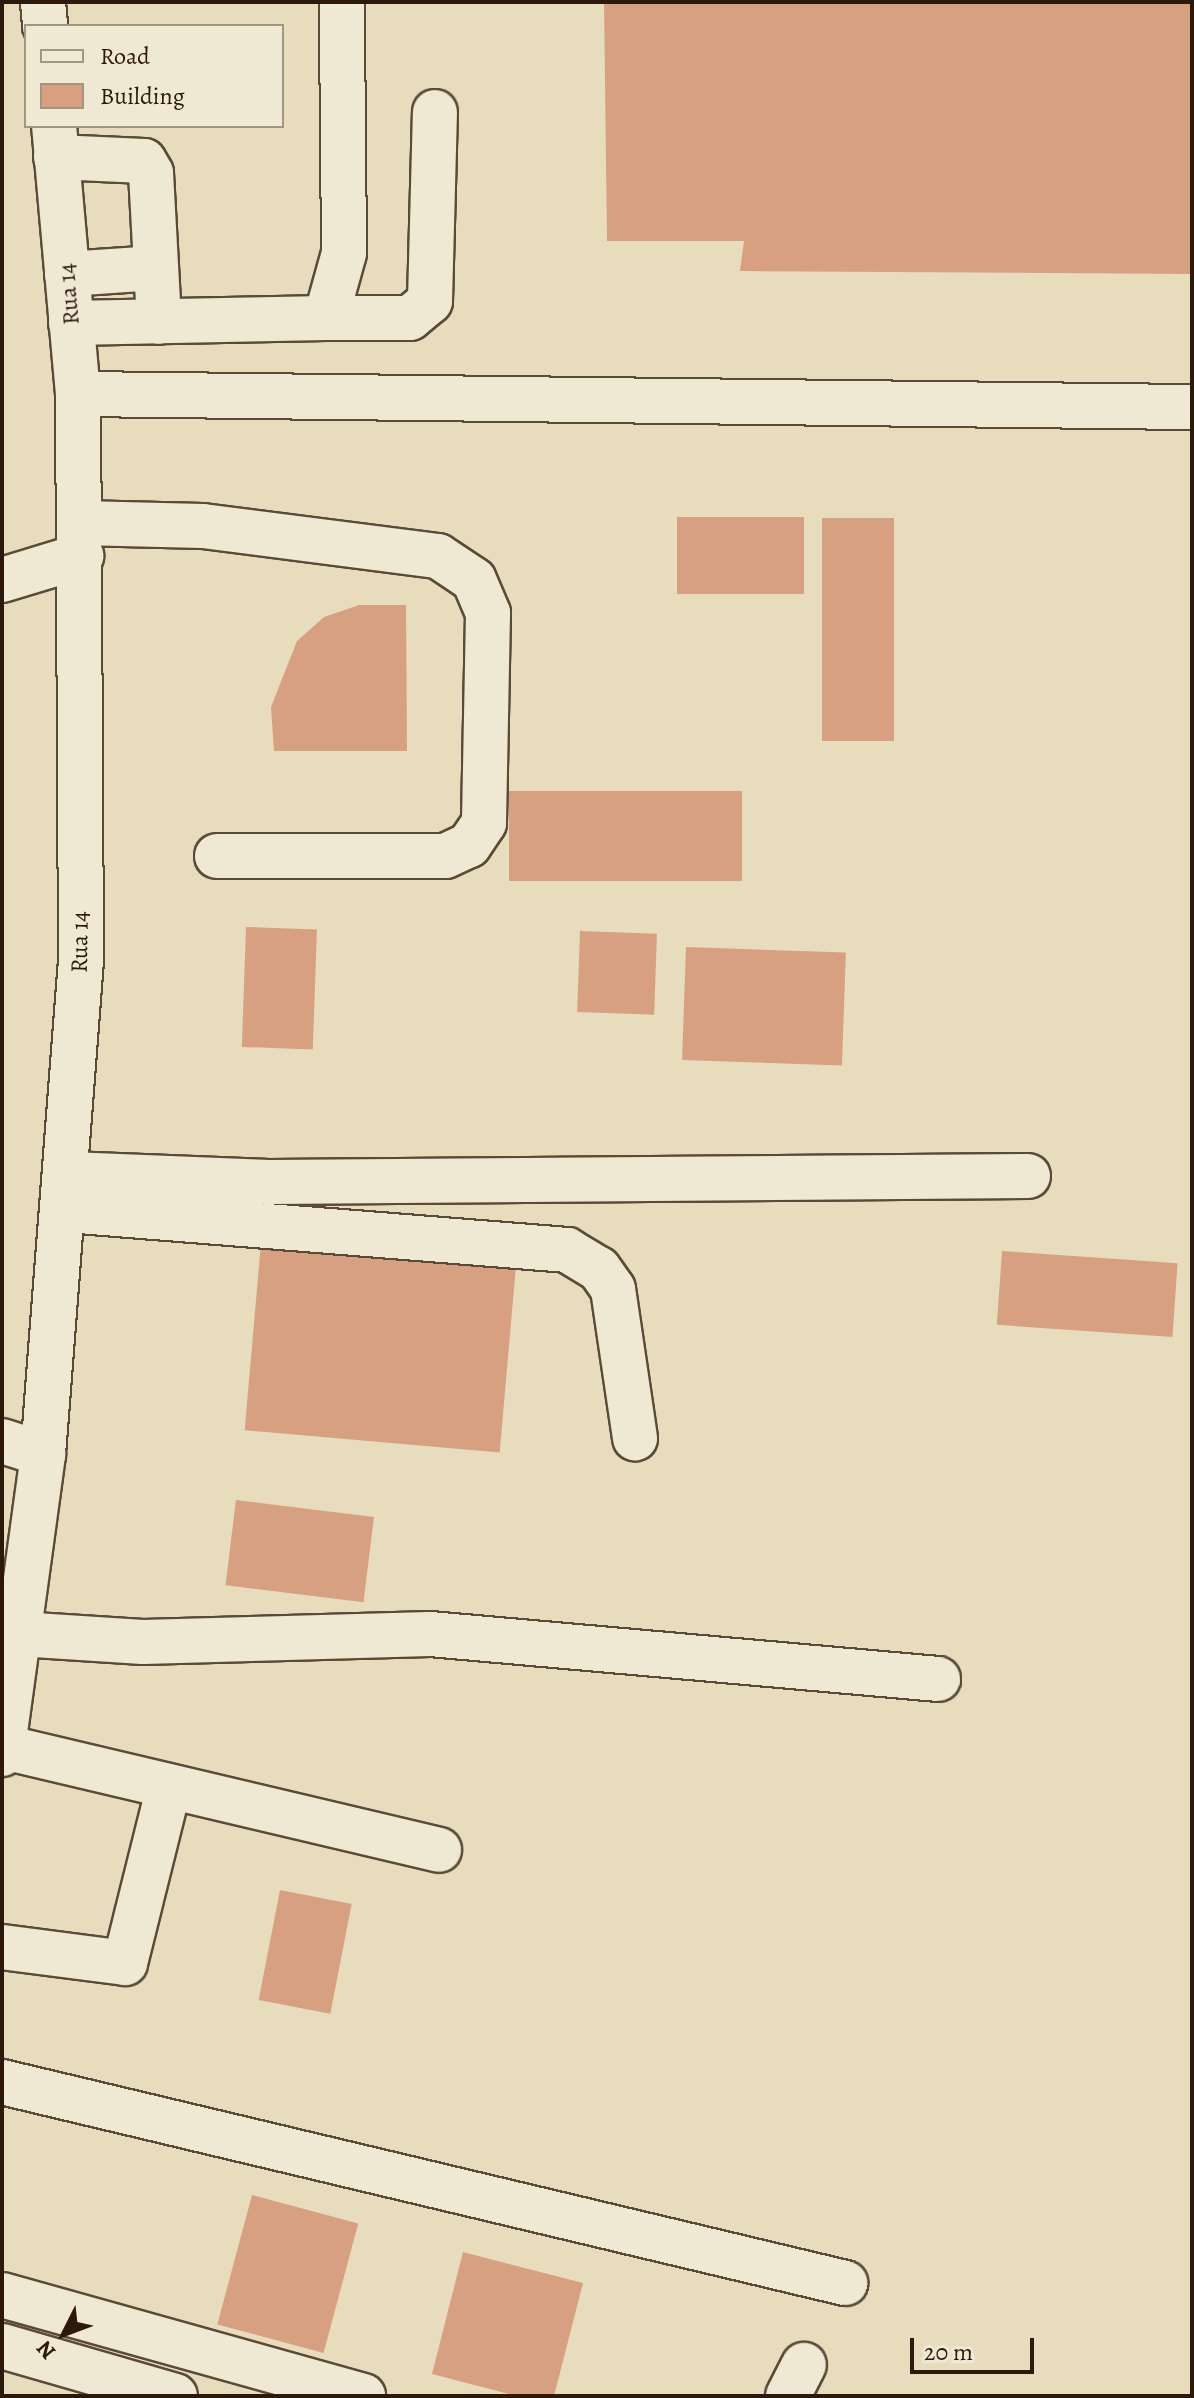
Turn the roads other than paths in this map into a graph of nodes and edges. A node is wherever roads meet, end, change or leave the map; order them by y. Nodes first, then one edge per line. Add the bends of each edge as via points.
1 (43, 2) edge
2 (342, 2) edge
3 (45, 24) edge
4 (435, 112) dead end
5 (55, 141) edge
6 (156, 268) junction
7 (67, 274) junction
8 (326, 318) junction
9 (159, 322) junction
10 (71, 323) junction
11 (78, 394) junction
12 (1192, 407) edge
13 (80, 539) junction
14 (2, 580) edge
15 (217, 856) dead end
16 (1028, 1176) dead end
17 (68, 1192) junction
18 (635, 1438) dead end
19 (2, 1441) edge
20 (43, 1454) junction
21 (19, 1634) junction
22 (938, 1679) dead end
23 (3, 1750) edge
24 (169, 1786) junction
25 (439, 1850) dead end
26 (2, 1947) edge
27 (2, 2082) edge
28 (845, 2283) dead end
29 (2, 2295) edge
30 (2, 2346) edge
31 (175, 2396) edge
32 (363, 2396) edge

1 - 3 street
2 - 8 street via 344,253
4 - 8 street via 430,301 410,318
5 - 6 street via 144,161 151,173
5 - 7 street, Rua 14
6 - 7 street
6 - 9 street
7 - 10 street, Rua 14
8 - 9 street
9 - 10 street
10 - 11 street, Rua 14
11 - 12 street
11 - 13 street, Rua 14
13 - 14 street
13 - 15 street via 203,526 438,556 474,580 488,613 484,823 469,845 445,856
13 - 17 street, Rua 14 via 81,960
16 - 17 street via 269,1182
17 - 18 street via 567,1250 599,1269 613,1289
17 - 20 street, Rua 14
19 - 20 street
20 - 21 street, Rua 14
21 - 22 street via 143,1642 430,1634
21 - 23 street, Rua 14
23 - 24 street
24 - 25 street
24 - 26 street via 125,1963
27 - 28 street
29 - 32 street
30 - 31 street

